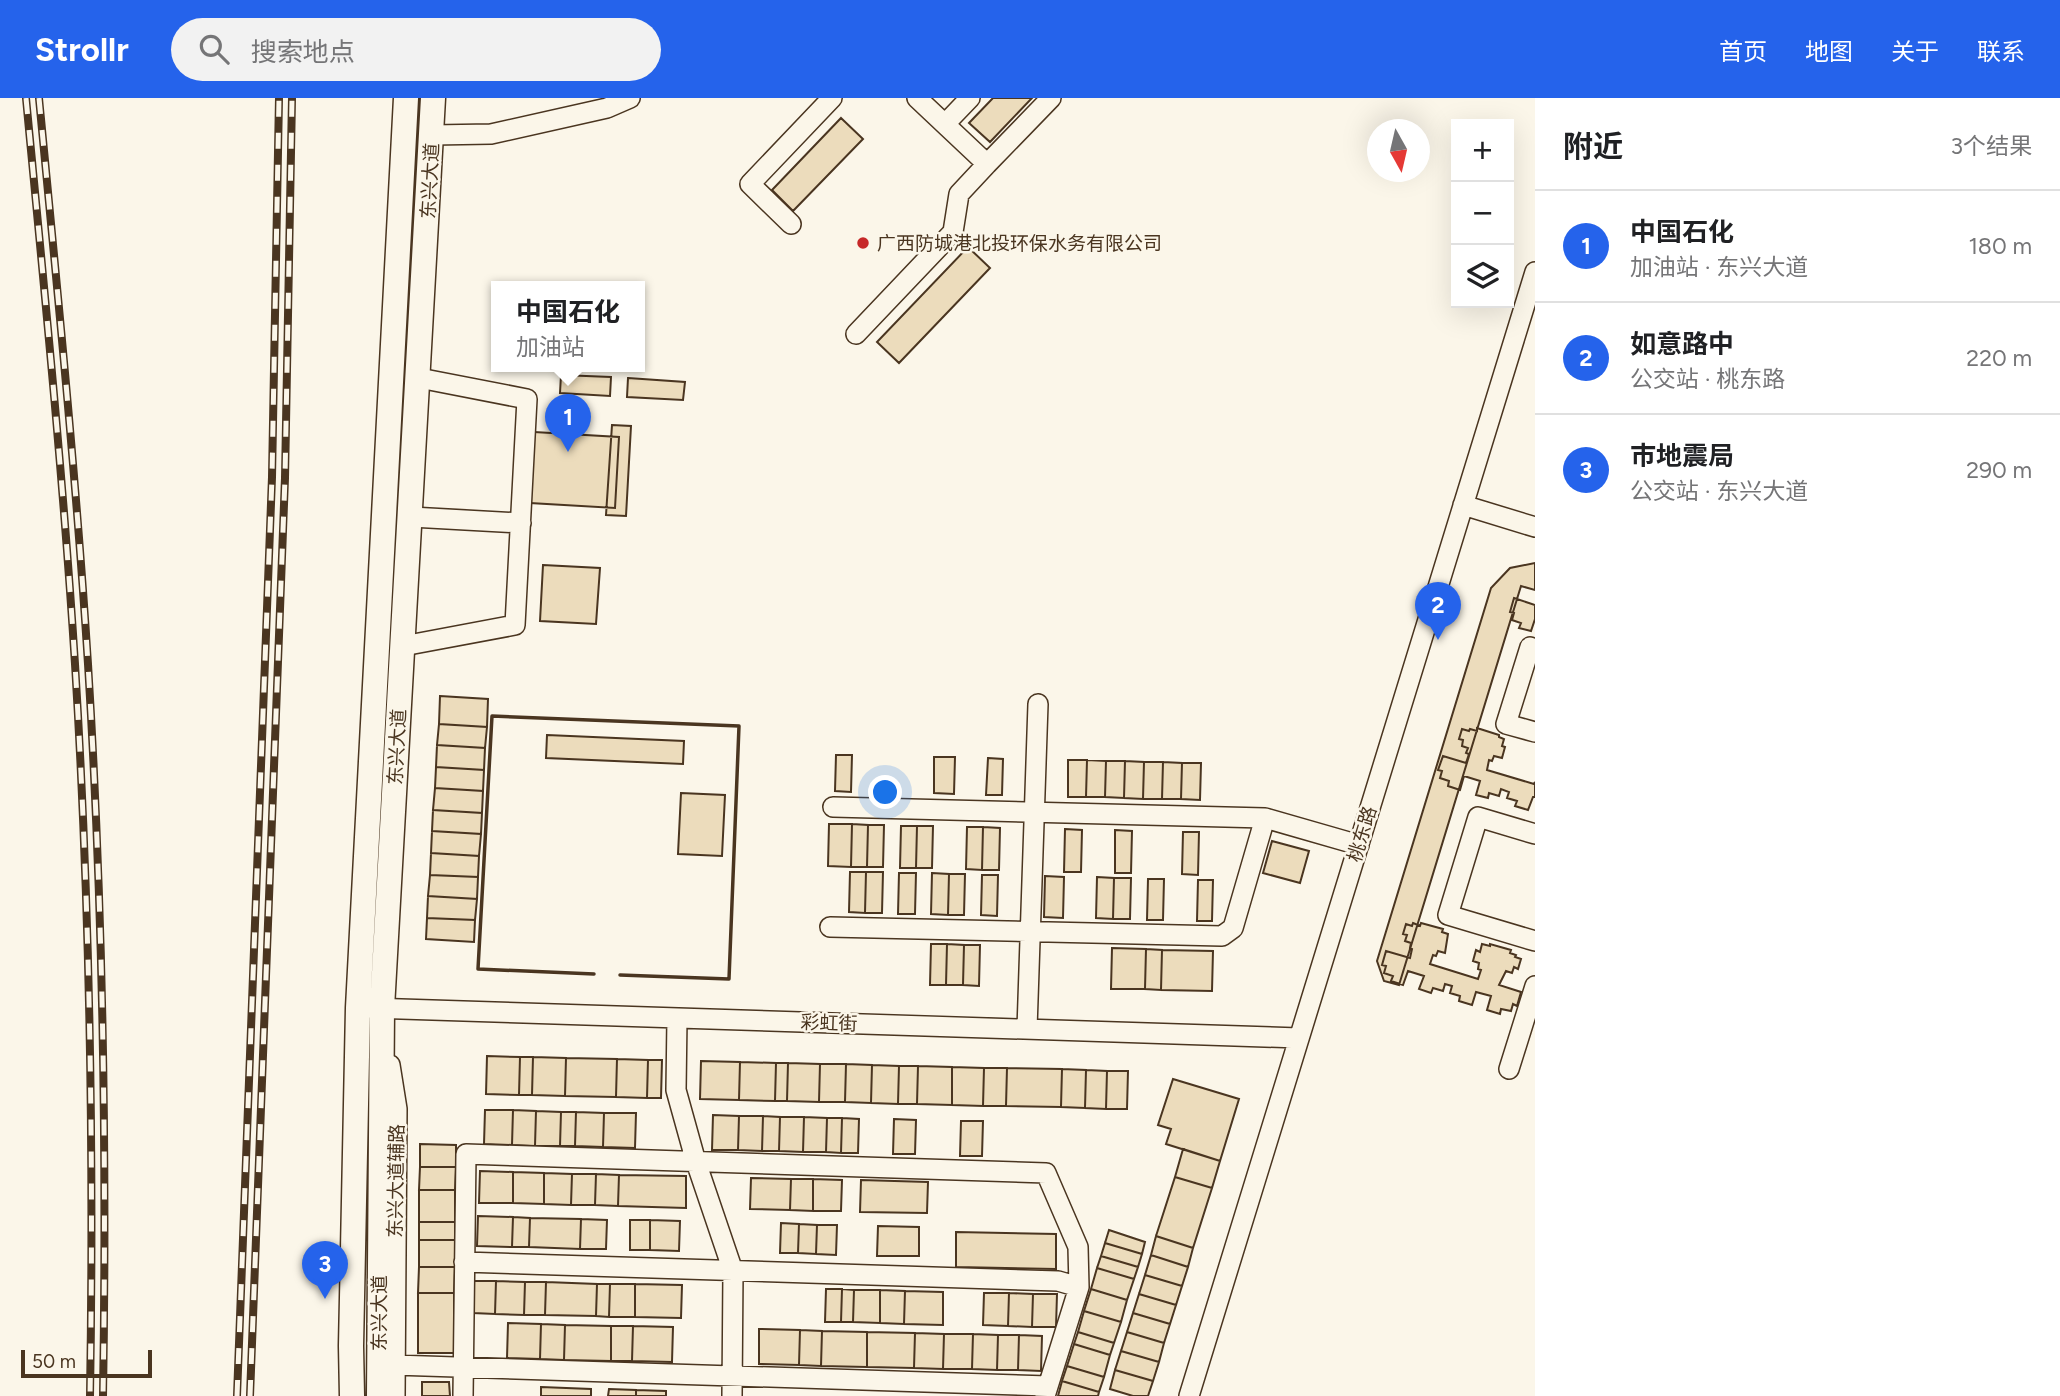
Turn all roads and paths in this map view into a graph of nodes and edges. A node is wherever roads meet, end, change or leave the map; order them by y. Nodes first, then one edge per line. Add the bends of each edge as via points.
1 (406, 98) edge
2 (433, 98) edge
3 (630, 98) edge
4 (832, 98) edge
5 (917, 98) edge
6 (970, 98) edge
7 (1051, 98) edge
8 (945, 124) junction
9 (433, 135) junction
10 (987, 164) junction
11 (792, 224) dead end
12 (1534, 278) edge
13 (856, 334) dead end
14 (419, 378) junction
15 (1463, 505) junction
16 (411, 517) junction
17 (521, 523) junction
18 (1535, 527) edge
19 (403, 646) junction
20 (1535, 649) edge
21 (1038, 704) dead end
22 (1535, 732) edge
23 (833, 807) dead end
24 (1034, 812) junction
25 (1265, 818) junction
26 (1535, 834) edge
27 (1359, 845) junction
28 (830, 927) dead end
29 (1031, 932) junction
30 (1535, 941) edge
31 (1535, 986) edge
32 (370, 1008) junction
33 (677, 1018) junction
34 (1027, 1029) junction
35 (1299, 1038) junction
36 (1509, 1069) dead end
37 (696, 1162) junction
38 (396, 1190) junction
39 (380, 1221) junction
40 (464, 1262) junction
41 (733, 1270) junction
42 (1079, 1287) junction
43 (387, 1315) junction
44 (394, 1365) junction
45 (463, 1367) junction
46 (731, 1376) junction
47 (1047, 1391) edge
48 (352, 1396) edge
49 (379, 1396) edge
50 (395, 1396) edge
51 (463, 1396) edge
52 (732, 1396) edge
53 (1189, 1396) edge

1 - 32 main road, 东兴大道
2 - 9 main road, 东兴大道
3 - 9 street via 607,108 491,134
4 - 11 street via 750,184
5 - 8 street
6 - 8 street
7 - 10 street
8 - 10 street
9 - 14 main road, 东兴大道
10 - 13 street via 959,194 953,232
12 - 15 street, 桃东路
14 - 16 main road, 东兴大道
14 - 17 street via 527,399
15 - 18 street
15 - 27 street, 桃东路
16 - 17 street
16 - 19 main road, 东兴大道
17 - 19 street via 515,625
19 - 32 main road, 东兴大道
20 - 22 street via 1530,648 1506,724
21 - 24 street
23 - 24 street
24 - 25 street
24 - 29 street
25 - 27 street
25 - 29 street via 1233,928 1222,936
26 - 30 street via 1478,817 1448,915
27 - 35 street, 桃东路
28 - 29 street
29 - 34 street
31 - 36 street
32 - 33 street, 彩虹街
32 - 38 street, 东兴大道辅路 via 397,1110
32 - 39 main road, 东兴大道
32 - 48 main road, 东兴大道 via 351,1332
33 - 34 street, 彩虹街
33 - 37 street via 676,1090
34 - 35 street, 彩虹街
35 - 53 street, 桃东路
37 - 40 street via 466,1154
37 - 41 street
37 - 42 street via 1046,1173 1078,1247
38 - 39 street
38 - 43 street, 东兴大道辅路
39 - 43 main road, 东兴大道
40 - 41 street
40 - 45 street
41 - 42 street via 1058,1281
41 - 46 street
42 - 47 street
43 - 44 street, 东兴大道辅路
43 - 49 main road, 东兴大道
44 - 45 street
44 - 50 street, 东兴大道辅路
45 - 46 street
45 - 51 street
46 - 47 street
46 - 52 street

